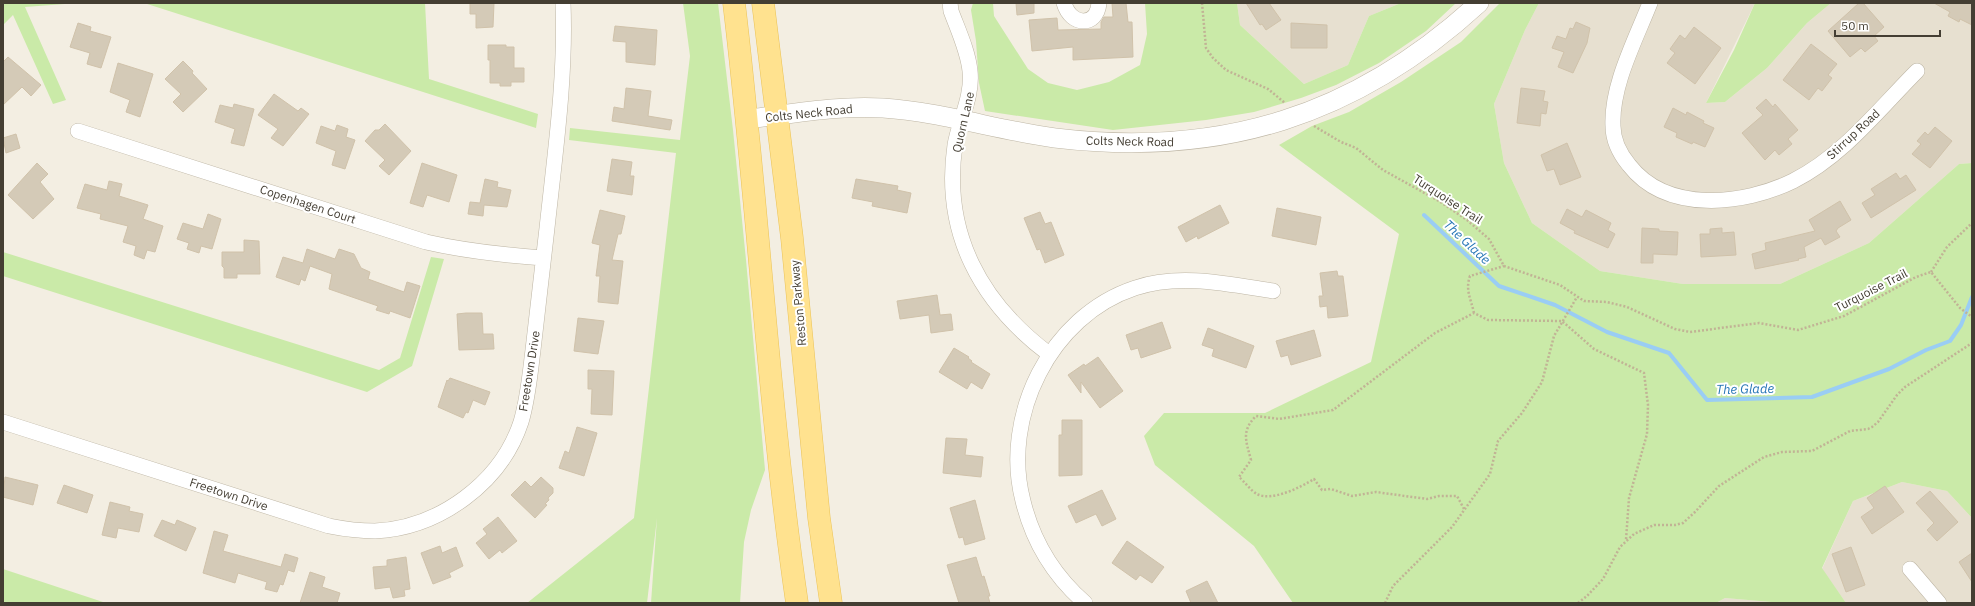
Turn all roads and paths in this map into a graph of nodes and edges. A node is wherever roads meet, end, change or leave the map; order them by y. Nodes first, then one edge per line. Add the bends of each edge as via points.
1 (563, 3) edge
2 (734, 3) edge
3 (763, 3) edge
4 (950, 3) edge
5 (1064, 3) edge
6 (1099, 3) edge
7 (1202, 3) edge
8 (1479, 3) edge
9 (1650, 3) edge
10 (1917, 71) dead end
11 (1277, 96) dead end
12 (1298, 115) junction
13 (777, 116) junction
14 (748, 119) junction
15 (961, 119) junction
16 (78, 131) dead end
17 (1972, 222) edge
18 (543, 258) junction
19 (1504, 266) junction
20 (1931, 272) junction
21 (1273, 291) dead end
22 (1577, 297) junction
23 (1474, 313) junction
24 (1972, 317) edge
25 (1562, 321) junction
26 (1972, 343) edge
27 (1049, 354) junction
28 (3, 422) edge
29 (1464, 509) junction
30 (1626, 540) junction
31 (1910, 568) dead end
32 (797, 603) edge
33 (831, 603) edge
34 (1085, 603) edge
35 (1385, 603) edge
36 (1578, 603) edge
37 (1939, 603) edge

1 - 18 street, Freetown Drive via 563,75
2 - 14 main road
3 - 13 main road, Reston Parkway
4 - 15 street, Quorn Lane via 970,70 971,86
5 - 6 street via 1069,15 1079,21 1086,21 1098,11
7 - 11 path via 1206,48 1213,58 1226,70 1268,89
8 - 12 street, Colts Neck Road via 1418,55 1341,99
9 - 10 street, Stirrup Road via 1617,87 1612,128 1622,157 1632,170 1652,185 1680,197 1702,200 1731,199 1772,190 1794,180 1840,150
12 - 15 street, Colts Neck Road via 1262,128 1222,136 1144,143 1056,138
12 - 19 path, Turquoise Trail via 1356,148 1383,170 1439,201 1467,220 1489,239
13 - 14 street, Colts Neck Road
13 - 15 street, Colts Neck Road via 821,110 881,108
13 - 33 main road, Reston Parkway
14 - 32 main road via 784,504
15 - 27 street, Quorn Lane via 955,146 953,174 960,233 965,251 992,298 1011,322
16 - 18 street, Copenhagen Court via 426,242 483,253
17 - 20 path via 1947,248
18 - 28 street, Freetown Drive via 526,404 511,444 483,483 466,498 445,511 399,528 351,530 329,526
19 - 22 path, Turquoise Trail via 1560,285
19 - 23 path via 1470,276 1467,285 1468,296
20 - 22 path, Turquoise Trail via 1916,277 1844,316 1798,330 1759,323 1690,332 1675,329 1627,307 1607,302 1584,301
20 - 24 path via 1960,308
21 - 27 street via 1203,281 1178,281 1134,288 1112,297 1091,310
22 - 25 path
23 - 25 path via 1488,320
23 - 29 path via 1435,333 1333,410 1279,419 1256,416 1249,423 1245,442 1251,460 1238,477 1257,494 1274,496 1297,489 1314,479 1322,490 1331,489 1352,496 1376,492 1427,500 1439,496 1457,496
25 - 29 path via 1554,336 1542,382 1522,413 1498,441 1490,474
25 - 30 path via 1594,349 1644,373 1648,405 1647,434 1629,498
26 - 30 path via 1906,387 1897,395 1878,422 1868,429 1850,431 1812,451 1782,452 1764,458 1719,486 1683,523 1650,527
27 - 34 street via 1026,404 1019,439 1018,476 1030,526 1041,549 1055,572
29 - 35 path via 1452,527 1393,586
30 - 36 path via 1603,579
31 - 37 street

